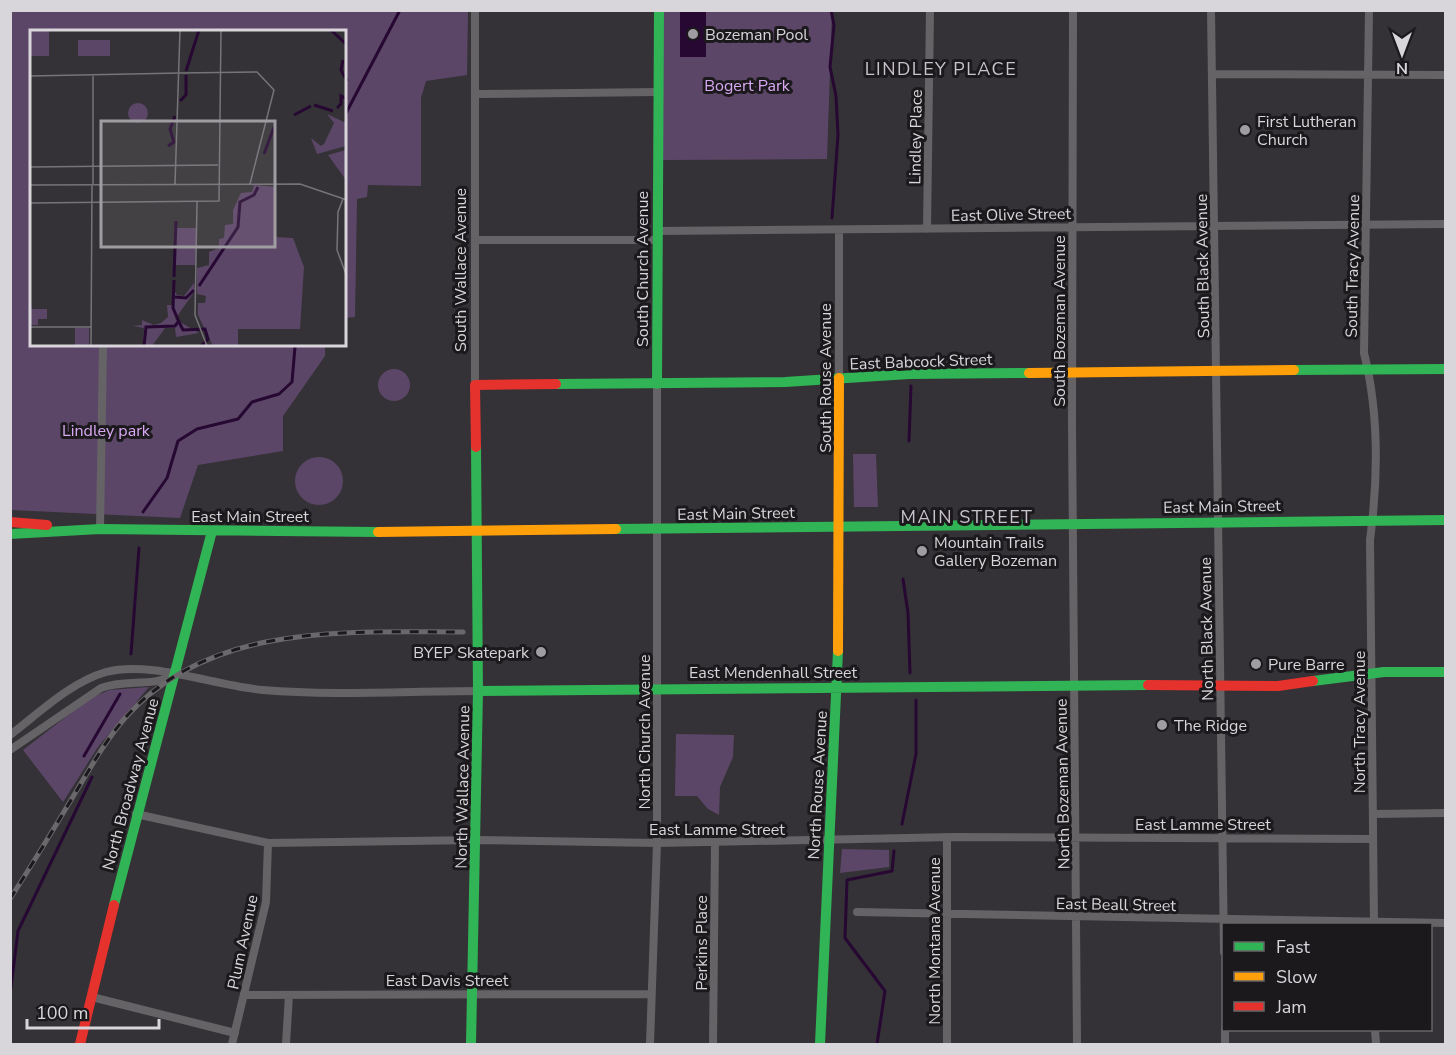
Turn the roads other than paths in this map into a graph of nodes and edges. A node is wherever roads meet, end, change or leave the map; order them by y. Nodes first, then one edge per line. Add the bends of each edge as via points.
1 (475, 10) edge
2 (659, 10) edge
3 (930, 10) edge
4 (1073, 10) edge
5 (1211, 10) edge
6 (1369, 10) edge
7 (1212, 74) junction
8 (1368, 75) junction
9 (1446, 75) edge
10 (658, 92) junction
11 (476, 94) junction
12 (1365, 224) junction
13 (1446, 224) edge
14 (1215, 226) junction
15 (1072, 227) junction
16 (927, 229) junction
17 (839, 230) junction
18 (657, 236) junction
19 (476, 240) junction
20 (103, 346) edge
21 (1368, 368) junction
22 (1446, 369) edge
23 (1217, 372) junction
24 (1072, 373) junction
25 (840, 378) junction
26 (657, 384) junction
27 (475, 385) junction
28 (1373, 520) junction
29 (1446, 520) edge
30 (10, 522) edge
31 (1217, 522) junction
32 (1073, 523) junction
33 (839, 526) junction
34 (657, 528) junction
35 (100, 529) junction
36 (475, 529) junction
37 (212, 531) junction
38 (10, 534) edge
39 (1446, 672) edge
40 (1372, 674) junction
41 (175, 675) junction
42 (1075, 684) junction
43 (1221, 685) junction
44 (659, 688) junction
45 (837, 688) junction
46 (478, 691) junction
47 (10, 735) edge
48 (10, 750) edge
49 (1446, 813) edge
50 (136, 814) junction
51 (1373, 814) junction
52 (947, 837) junction
53 (1077, 837) junction
54 (1223, 838) junction
55 (1373, 838) junction
56 (477, 840) junction
57 (830, 840) junction
58 (715, 842) junction
59 (268, 843) junction
60 (657, 843) junction
61 (857, 912) dead end
62 (947, 914) junction
63 (1077, 917) junction
64 (1223, 920) junction
65 (1223, 923) edge
66 (1336, 923) edge
67 (1374, 923) edge
68 (473, 993) junction
69 (650, 994) junction
70 (244, 995) junction
71 (289, 995) junction
72 (92, 997) junction
73 (235, 1033) junction
74 (80, 1044) edge
75 (232, 1044) edge
76 (286, 1044) edge
77 (471, 1044) edge
78 (650, 1044) edge
79 (713, 1044) edge
80 (820, 1044) edge
81 (947, 1044) edge
82 (1077, 1044) edge

1 - 11 street, South Wallace Avenue
2 - 10 main road, South Church Avenue
3 - 16 street, Lindley Place
4 - 15 street, South Bozeman Avenue
5 - 7 street, South Black Avenue
6 - 8 street, South Tracy Avenue
7 - 8 street
7 - 14 street, South Black Avenue
8 - 9 street
8 - 12 street, South Tracy Avenue
10 - 11 street
10 - 18 main road, South Church Avenue
11 - 19 street, South Wallace Avenue
12 - 13 street, East Olive Street
12 - 14 street, East Olive Street
12 - 21 street, South Tracy Avenue via 1364,353
14 - 15 street, East Olive Street
14 - 23 street, South Black Avenue
15 - 16 street, East Olive Street
15 - 24 street, South Bozeman Avenue
16 - 17 street, East Olive Street
17 - 18 street, East Olive Street
17 - 25 street, South Rouse Avenue
18 - 19 street, East Olive Street
18 - 26 main road, South Church Avenue
19 - 27 street, South Wallace Avenue
20 - 35 street
21 - 22 main road, East Babcock Street
21 - 23 main road, East Babcock Street
21 - 28 street, South Tracy Avenue via 1374,441
23 - 24 main road, East Babcock Street
23 - 31 street, South Black Avenue
24 - 25 main road, East Babcock Street
24 - 32 street, South Bozeman Avenue
25 - 26 main road, East Babcock Street
25 - 33 main road, South Rouse Avenue
26 - 27 main road, East Babcock Street
26 - 34 street, South Church Avenue
27 - 36 main road, South Wallace Avenue
28 - 29 main road, East Main Street
28 - 31 main road, East Main Street
28 - 40 street, North Tracy Avenue
30 - 35 main road, East Main Street
31 - 32 main road, East Main Street
31 - 43 street, North Black Avenue
32 - 33 main road, East Main Street
32 - 42 street, North Bozeman Avenue
33 - 34 main road, East Main Street
33 - 45 main road, North Rouse Avenue
34 - 36 main road, East Main Street
34 - 44 street, North Church Avenue
35 - 37 main road, East Main Street
35 - 38 main road, East Main Street
36 - 37 main road, East Main Street
36 - 46 main road, North Wallace Avenue
37 - 41 main road, North Broadway Avenue
39 - 40 main road, East Mendenhall Street
40 - 43 main road, East Mendenhall Street via 1278,686
40 - 51 street, North Tracy Avenue
41 - 46 street, East Mendenhall Street via 238,688 298,692
41 - 47 street, East Mendenhall Street via 158,669 99,674 79,684
41 - 48 street via 158,683 101,688
41 - 50 main road, North Broadway Avenue
42 - 43 main road, East Mendenhall Street
42 - 45 main road, East Mendenhall Street
42 - 53 street, North Bozeman Avenue
43 - 54 street, North Black Avenue
44 - 45 main road, East Mendenhall Street
44 - 46 main road, East Mendenhall Street
44 - 60 street, North Church Avenue
45 - 57 main road, North Rouse Avenue
46 - 56 main road, North Wallace Avenue
49 - 51 street
50 - 59 street, East Lamme Street
50 - 72 main road, North Broadway Avenue
51 - 55 street, North Tracy Avenue
52 - 53 street, East Lamme Street
52 - 57 street, East Lamme Street
52 - 62 street, North Montana Avenue
53 - 54 street, East Lamme Street
53 - 63 street, North Bozeman Avenue
54 - 55 street, East Lamme Street
54 - 64 street, North Black Avenue
55 - 67 street, North Tracy Avenue
56 - 59 street, East Lamme Street
56 - 60 street, East Lamme Street
56 - 68 main road, North Wallace Avenue
57 - 58 street, East Lamme Street
57 - 80 main road, North Rouse Avenue
58 - 60 street, East Lamme Street
58 - 79 street, Perkins Place
59 - 70 street, Plum Avenue via 266,902
60 - 69 street, North Church Avenue
61 - 62 street, East Beall Street
62 - 63 street, East Beall Street
62 - 81 street, North Montana Avenue
63 - 64 street, East Beall Street
63 - 82 street, North Bozeman Avenue
64 - 65 street, North Black Avenue
64 - 66 street, East Beall Street
68 - 69 street, East Davis Street
68 - 71 street, East Davis Street
68 - 77 main road, North Wallace Avenue
69 - 78 street, North Church Avenue
70 - 71 street, East Davis Street
70 - 73 street, Plum Avenue
71 - 76 street
72 - 73 street
72 - 74 main road, North Broadway Avenue
73 - 75 street, Plum Avenue

